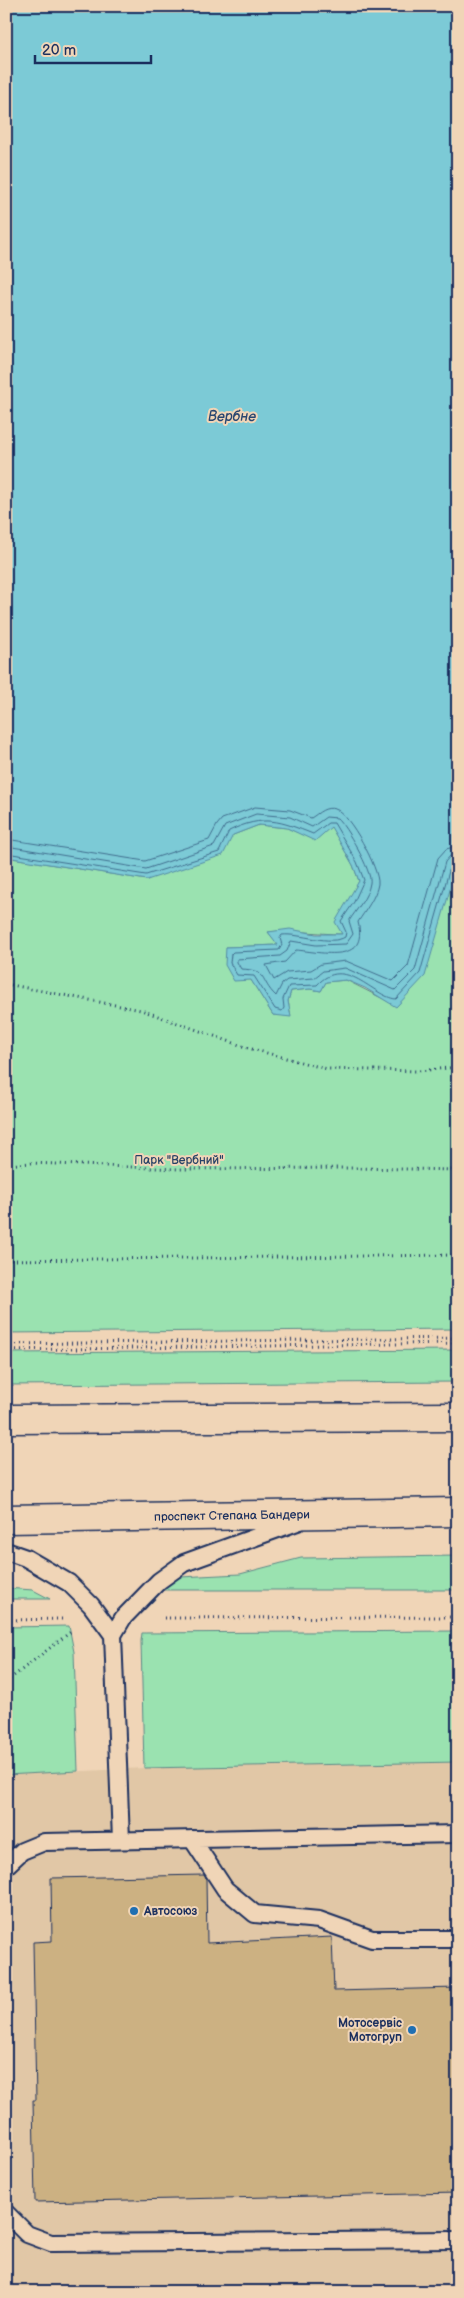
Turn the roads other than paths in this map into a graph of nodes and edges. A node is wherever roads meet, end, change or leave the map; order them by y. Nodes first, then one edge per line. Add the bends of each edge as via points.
1 (458, 1417) edge
2 (6, 1419) edge
3 (458, 1512) edge
4 (319, 1514) junction
5 (6, 1519) edge
6 (6, 1551) edge
7 (113, 1635) junction
8 (458, 1834) edge
9 (192, 1839) junction
10 (121, 1840) junction
11 (6, 1866) edge
12 (458, 1939) edge
13 (6, 2213) edge
14 (458, 2240) edge

1 - 2 main road
3 - 4 main road, проспект Степана Бандери
4 - 5 main road, проспект Степана Бандери
4 - 7 lane via 184,1563 158,1581 123,1618
6 - 7 lane via 26,1558 69,1583 95,1619
7 - 10 lane
8 - 9 lane
9 - 10 lane
9 - 12 lane via 225,1889 255,1914 319,1920 372,1939
10 - 11 lane via 44,1842 22,1850
13 - 14 lane via 27,2234 51,2243

